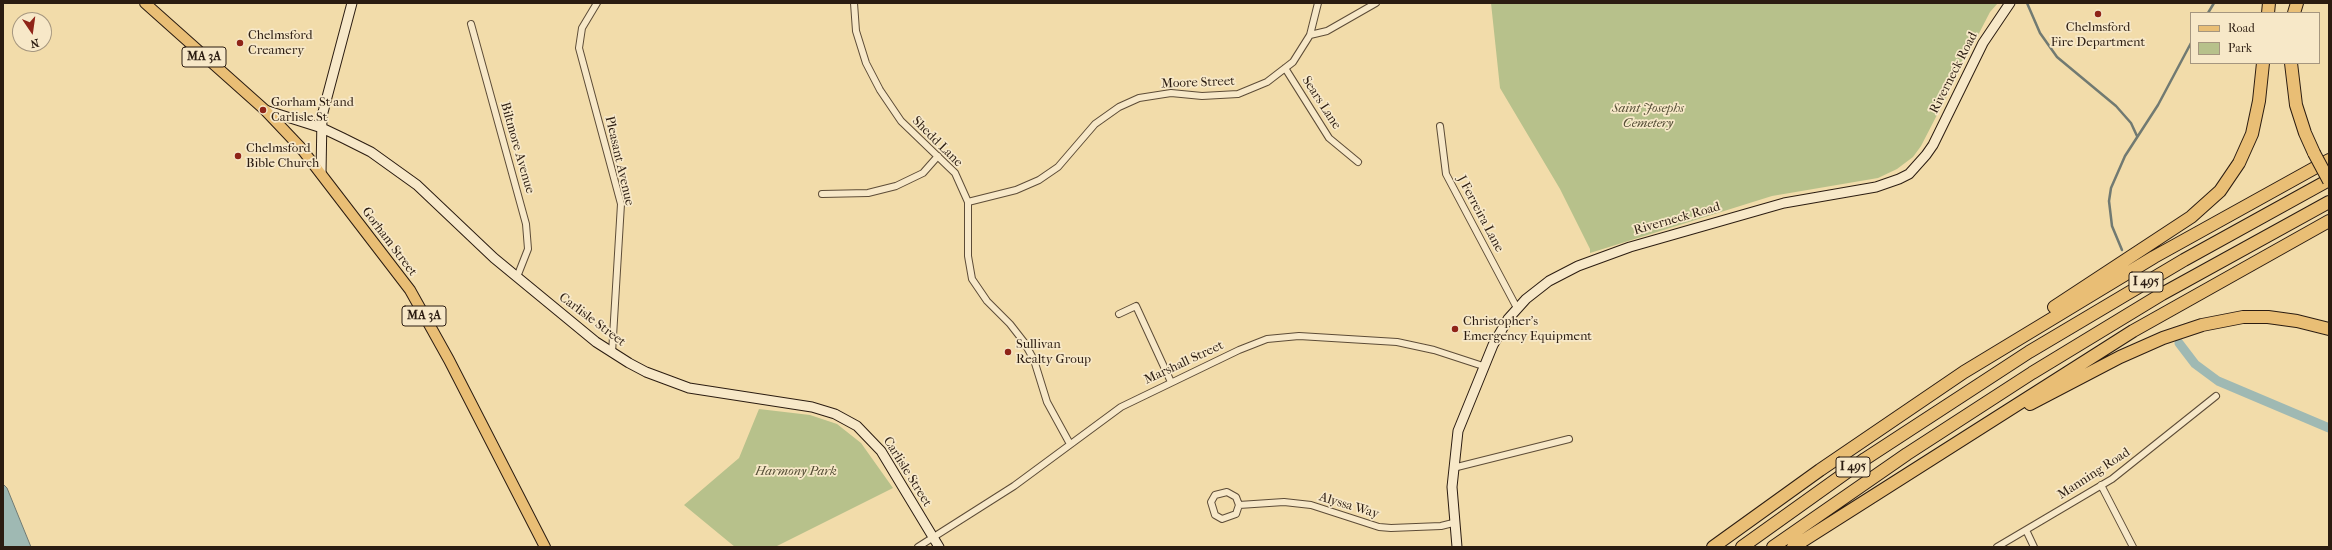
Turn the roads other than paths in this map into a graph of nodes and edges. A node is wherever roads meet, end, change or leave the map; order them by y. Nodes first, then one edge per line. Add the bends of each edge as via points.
1 (144, 3) edge
2 (352, 3) edge
3 (597, 3) edge
4 (854, 3) edge
5 (1318, 3) edge
6 (1376, 3) edge
7 (2010, 3) edge
8 (471, 24) dead end
9 (1310, 35) junction
10 (2263, 64) edge
11 (2291, 64) edge
12 (1285, 68) junction
13 (265, 110) junction
14 (1440, 126) dead end
15 (322, 128) junction
16 (938, 156) junction
17 (2329, 160) edge
18 (1358, 162) dead end
19 (321, 174) junction
20 (2329, 181) edge
21 (822, 194) dead end
22 (968, 202) junction
23 (2329, 202) edge
24 (2329, 221) edge
25 (517, 277) junction
26 (1517, 308) junction
27 (1119, 314) dead end
28 (2329, 329) edge
29 (612, 353) junction
30 (1483, 366) junction
31 (1964, 372) junction
32 (1171, 382) junction
33 (2216, 396) dead end
34 (1986, 422) junction
35 (1569, 439) dead end
36 (1070, 444) junction
37 (1453, 468) junction
38 (2101, 486) junction
39 (1239, 505) junction
40 (1454, 523) junction
41 (2026, 530) junction
42 (933, 538) junction
43 (545, 547) edge
44 (918, 547) edge
45 (939, 547) edge
46 (1456, 547) edge
47 (1713, 547) edge
48 (1742, 547) edge
49 (1773, 547) edge
50 (1793, 547) edge
51 (1997, 547) edge
52 (2034, 547) edge
53 (2133, 547) edge

1 - 13 main road, Gorham Street / MA 3A
2 - 15 street via 326,95
3 - 29 street, Pleasant Avenue via 582,28 579,48 621,204
4 - 16 street, Shedd Lane via 856,32 866,63 880,90 901,121
5 - 9 street, Moore Street
6 - 9 street via 1327,31
7 - 26 street, Riverneck Road via 1983,43 1933,145 1909,174 1876,187 1818,195 1750,211 1610,254 1549,281
8 - 25 street, Biltmore Avenue via 526,224 528,249
9 - 12 street, Moore Street via 1293,62
10 - 31 highway via 2257,112 2248,144 2233,173 2210,200 2191,217 2088,284
11 - 20 highway, bridge via 2296,104 2305,132
12 - 18 street, Sears Lane via 1329,138
12 - 22 street, Moore Street via 1267,82 1238,94 1202,96 1171,93 1139,98 1118,107 1095,124 1058,167 1039,180 1016,190
13 - 15 street, Carlisle Street
13 - 19 main road, Gorham Street / MA 3A via 301,148
14 - 26 street, J Ferreira Lane via 1446,174
15 - 19 street
15 - 25 street, Carlisle Street via 371,152 417,184 489,254
16 - 21 street via 923,173 896,186 868,193
16 - 22 street, Shedd Lane via 955,173
17 - 31 highway via 2154,257
19 - 43 main road, Gorham Street / MA 3A via 410,290
20 - 48 highway, I 495 via 2190,256 2029,352 1877,451
22 - 36 street, Shedd Lane via 968,256 972,279 987,301 1024,342 1034,360 1047,402
23 - 49 highway, I 495 via 2162,294 2032,373 1906,454
24 - 34 highway via 2133,331
25 - 29 street, Carlisle Street
26 - 30 street, Riverneck Road via 1500,332
27 - 32 street via 1136,306
28 - 34 highway via 2297,321 2262,317 2229,319 2202,325 2142,347 2014,413
29 - 42 street, Carlisle Street via 646,372 689,388 812,407 846,419 865,432 880,451
30 - 32 street, Marshall Street via 1409,344 1299,336 1272,338 1248,346
30 - 37 street, Riverneck Road via 1458,431
31 - 47 highway
32 - 36 street, Marshall Street via 1121,407
33 - 38 street, Manning Road
34 - 50 highway
35 - 37 street
36 - 42 street, Marshall Street via 1002,494
37 - 40 street, Riverneck Road
38 - 41 street, Manning Road
38 - 53 street
39 - 39 street via 1236,514 1222,519 1215,515 1210,502 1215,495 1227,492 1236,497
39 - 40 street, Alyssa Way via 1298,503 1390,528
40 - 46 street, Riverneck Road
41 - 51 street, Manning Road
41 - 52 street
42 - 44 street, Marshall Street
42 - 45 street, Carlisle Street

